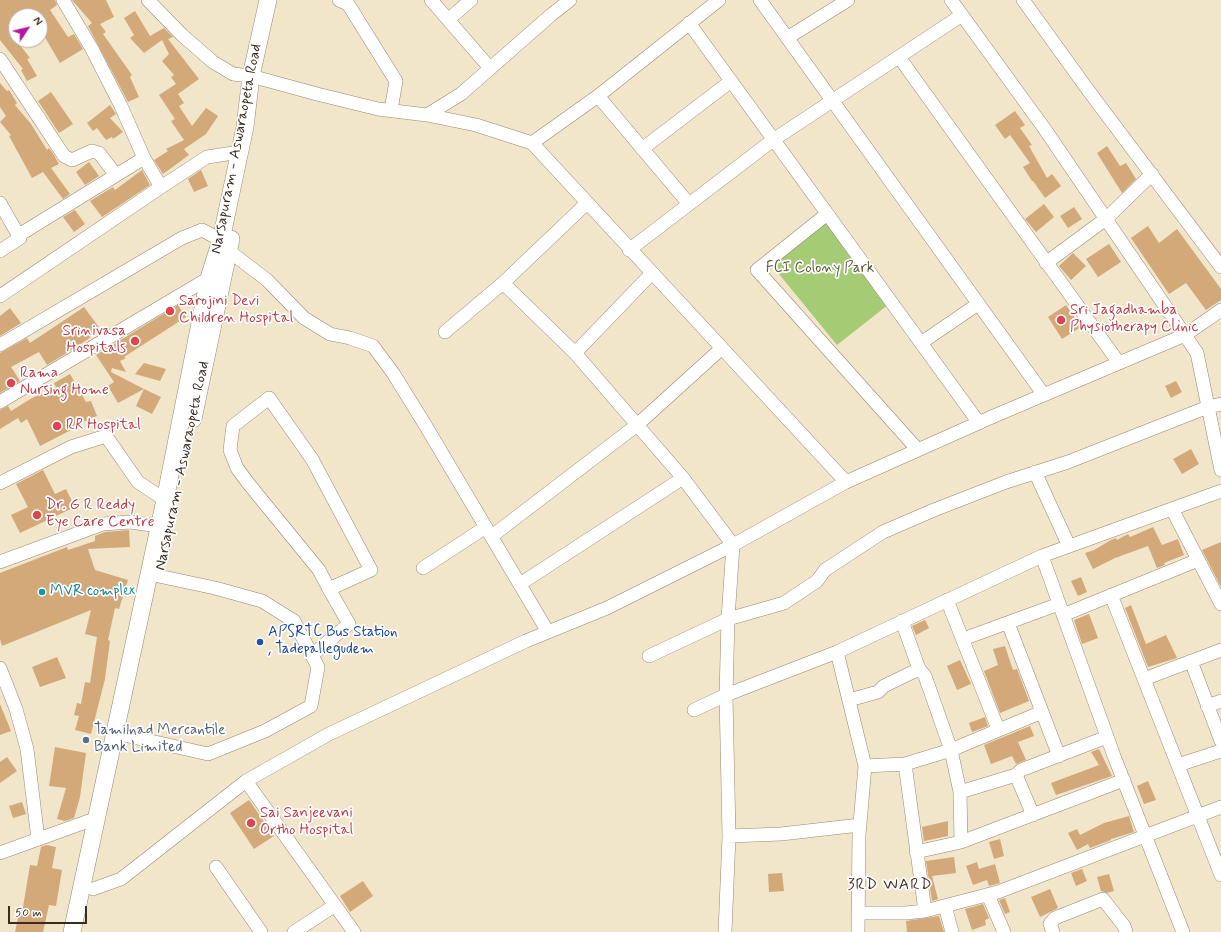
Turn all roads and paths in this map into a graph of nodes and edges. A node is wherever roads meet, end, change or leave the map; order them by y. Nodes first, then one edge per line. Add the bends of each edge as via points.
1 (63, 0) edge
2 (148, 0) edge
3 (268, 0) edge
4 (280, 0) edge
5 (339, 0) edge
6 (431, 0) edge
7 (471, 0) edge
8 (570, 0) edge
9 (719, 0) edge
10 (760, 0) edge
11 (848, 0) edge
12 (951, 0) edge
13 (1023, 0) edge
14 (962, 15) junction
15 (449, 19) junction
16 (689, 23) junction
17 (787, 38) junction
18 (899, 57) junction
19 (0, 59) edge
20 (489, 67) junction
21 (257, 77) junction
22 (731, 81) junction
23 (598, 96) junction
24 (832, 101) junction
25 (391, 110) junction
26 (427, 115) junction
27 (773, 140) junction
28 (532, 143) junction
29 (642, 149) junction
30 (240, 152) junction
31 (144, 158) junction
32 (1152, 174) junction
33 (116, 175) junction
34 (162, 187) junction
35 (0, 203) edge
36 (587, 203) junction
37 (689, 204) junction
38 (827, 214) junction
39 (1106, 218) junction
40 (19, 235) junction
41 (225, 245) junction
42 (629, 250) junction
43 (0, 251) edge
44 (1046, 263) junction
45 (1221, 267) edge
46 (652, 274) junction
47 (209, 278) junction
48 (504, 284) junction
49 (0, 296) edge
50 (978, 304) junction
51 (1221, 310) edge
52 (445, 332) dead end
53 (1185, 335) junction
54 (921, 343) junction
55 (0, 345) edge
56 (722, 348) junction
57 (575, 353) junction
58 (1119, 363) junction
59 (1044, 395) junction
60 (0, 402) edge
61 (1221, 404) edge
62 (1208, 407) junction
63 (979, 423) junction
64 (637, 425) junction
65 (918, 450) junction
66 (1221, 470) edge
67 (1035, 472) junction
68 (683, 478) junction
69 (846, 482) junction
70 (0, 483) edge
71 (1221, 491) edge
72 (165, 500) junction
73 (1172, 509) junction
74 (159, 526) junction
75 (489, 531) junction
76 (733, 545) junction
77 (1070, 546) junction
78 (1042, 556) junction
79 (1198, 560) junction
80 (0, 562) edge
81 (423, 568) dead end
82 (154, 576) junction
83 (520, 584) junction
84 (329, 589) junction
85 (1111, 595) junction
86 (947, 600) junction
87 (1221, 604) edge
88 (1061, 609) junction
89 (728, 619) junction
90 (902, 621) junction
91 (1008, 623) junction
92 (548, 632) junction
93 (963, 639) junction
94 (1221, 650) edge
95 (837, 652) junction
96 (312, 655) junction
97 (649, 656) dead end
98 (1192, 661) junction
99 (0, 668) edge
100 (920, 669) junction
101 (1144, 679) junction
102 (726, 695) junction
103 (849, 700) junction
104 (1221, 701) edge
105 (1207, 706) junction
106 (694, 710) dead end
107 (1042, 712) junction
108 (998, 729) junction
109 (1108, 737) junction
110 (1221, 741) edge
111 (119, 742) junction
112 (951, 750) junction
113 (1221, 751) edge
114 (1059, 756) junction
115 (905, 764) junction
116 (1178, 765) junction
117 (866, 766) junction
118 (1016, 775) junction
119 (1124, 780) junction
120 (246, 781) junction
121 (960, 792) junction
122 (1221, 807) edge
123 (1033, 815) junction
124 (1198, 816) junction
125 (97, 818) junction
126 (860, 825) junction
127 (729, 836) junction
128 (1146, 837) junction
129 (38, 839) junction
130 (961, 842) junction
131 (916, 852) junction
132 (0, 853) edge
133 (216, 867) dead end
134 (1221, 875) edge
135 (93, 889) junction
136 (988, 895) junction
137 (334, 906) junction
138 (945, 906) junction
139 (925, 911) junction
140 (858, 912) junction
141 (72, 932) edge
142 (83, 932) edge
143 (261, 932) edge
144 (294, 932) edge
145 (354, 932) edge
146 (726, 932) edge
147 (858, 932) edge
148 (952, 932) edge
149 (1004, 932) edge
150 (1053, 932) edge
151 (1126, 932) edge
152 (1183, 932) edge

1 - 31 street via 92,49
2 - 21 street via 213,62 233,74
3 - 21 main road, Narsapuram - Aswaraopeta Road
4 - 21 main road, Narsapuram - Aswaraopeta Road via 265,61
5 - 25 street via 348,4 396,80
6 - 15 street
7 - 15 street
8 - 20 street
9 - 16 street
10 - 17 street
11 - 17 street
12 - 14 street
13 - 32 street
14 - 18 street
14 - 39 street
15 - 20 street
16 - 22 street
16 - 23 street
17 - 24 street
18 - 24 street
18 - 44 street
19 - 33 street via 64,156 72,160 92,151 99,153
20 - 26 street via 461,94
21 - 25 street via 317,94
21 - 30 main road, Narsapuram - Aswaraopeta Road
21 - 41 main road, Narsapuram - Aswaraopeta Road via 255,129
22 - 27 street
22 - 29 street
23 - 28 street
23 - 29 street
24 - 27 street
24 - 50 street
25 - 26 street
26 - 28 street via 476,125
27 - 37 street
27 - 38 street
28 - 36 street
29 - 37 street
30 - 34 street via 207,157
30 - 41 main road, Narsapuram - Aswaraopeta Road
31 - 33 street
31 - 34 street
32 - 39 street
32 - 45 street
33 - 40 street
34 - 49 street
35 - 40 street
36 - 42 street
36 - 48 street
37 - 42 street
38 - 54 street
38 - 65 street via 757,270
39 - 44 street
39 - 53 street
40 - 43 street via 20,238
41 - 47 main road, Narsapuram - Aswaraopeta Road
41 - 55 street via 202,230 182,238
41 - 75 street via 267,280 304,318 330,334 373,346 393,373
41 - 82 main road, Narsapuram - Aswaraopeta Road
42 - 46 street
44 - 58 street
46 - 56 street
46 - 57 street
47 - 60 street
47 - 72 main road, Narsapuram - Aswaraopeta Road
48 - 52 street
48 - 57 street
50 - 54 street
50 - 59 street
51 - 53 street
53 - 58 street
53 - 62 street via 1197,353
54 - 63 street
56 - 64 street
56 - 69 street
57 - 64 street
58 - 59 street
59 - 63 street
61 - 62 street
62 - 66 street
62 - 67 street via 1068,462
63 - 65 street
64 - 68 street
64 - 75 street
65 - 69 street
67 - 77 street
67 - 89 street via 882,532 825,570 817,581 784,603
68 - 76 street
68 - 83 street
69 - 76 street
70 - 72 street via 71,447 106,436 138,482
71 - 73 street
72 - 74 main road, Narsapuram - Aswaraopeta Road
73 - 77 street
73 - 79 street
74 - 80 street via 130,522 103,524
74 - 82 main road, Narsapuram - Aswaraopeta Road
75 - 81 street
75 - 83 street
76 - 89 street
76 - 92 street via 607,608
77 - 78 street
78 - 86 street
78 - 88 street
79 - 85 street
79 - 87 street
82 - 96 street via 262,601 294,620
82 - 111 main road, Narsapuram - Aswaraopeta Road
83 - 92 street
84 - 84 street via 319,570 237,468 230,450 233,426 269,398 312,459 371,570
84 - 96 street via 349,624
85 - 88 street
85 - 101 street
86 - 90 street
86 - 93 street
88 - 91 street
88 - 109 street
89 - 97 street
89 - 102 street
90 - 95 street
90 - 100 street
91 - 93 street
91 - 107 street
92 - 120 street via 329,734
93 - 108 street
94 - 98 street
95 - 102 street
95 - 103 street
96 - 111 street via 318,667 311,706 266,731 208,754
98 - 101 street
98 - 105 street
99 - 129 street via 16,709 27,750
100 - 103 street via 884,686 878,692
100 - 112 street via 925,676
101 - 116 street
102 - 106 street
102 - 127 street
103 - 117 street
104 - 105 street
105 - 110 street
107 - 108 street
107 - 114 street
108 - 112 street
109 - 114 street
109 - 119 street
111 - 125 main road, Narsapuram - Aswaraopeta Road
111 - 135 main road, Narsapuram - Aswaraopeta Road
112 - 115 street
112 - 121 street
113 - 116 street
114 - 118 street via 1021,770
115 - 117 street
115 - 131 street
116 - 124 street
117 - 126 street
118 - 121 street
118 - 123 street
119 - 123 street
119 - 128 street
120 - 135 street via 121,879
120 - 137 street
121 - 130 street
122 - 124 street
123 - 130 street
124 - 128 street
124 - 134 street
125 - 129 street
125 - 141 main road, Narsapuram - Aswaraopeta Road
126 - 127 street via 781,834
126 - 140 street
127 - 146 street
128 - 136 street
128 - 152 street
129 - 132 street
130 - 131 street
131 - 139 street
133 - 143 street
135 - 142 main road, Narsapuram - Aswaraopeta Road
136 - 138 street
136 - 149 street
137 - 144 street
137 - 145 street
138 - 139 street
138 - 148 street
139 - 140 street
140 - 147 street
150 - 151 street via 1050,924 1055,918 1103,899

